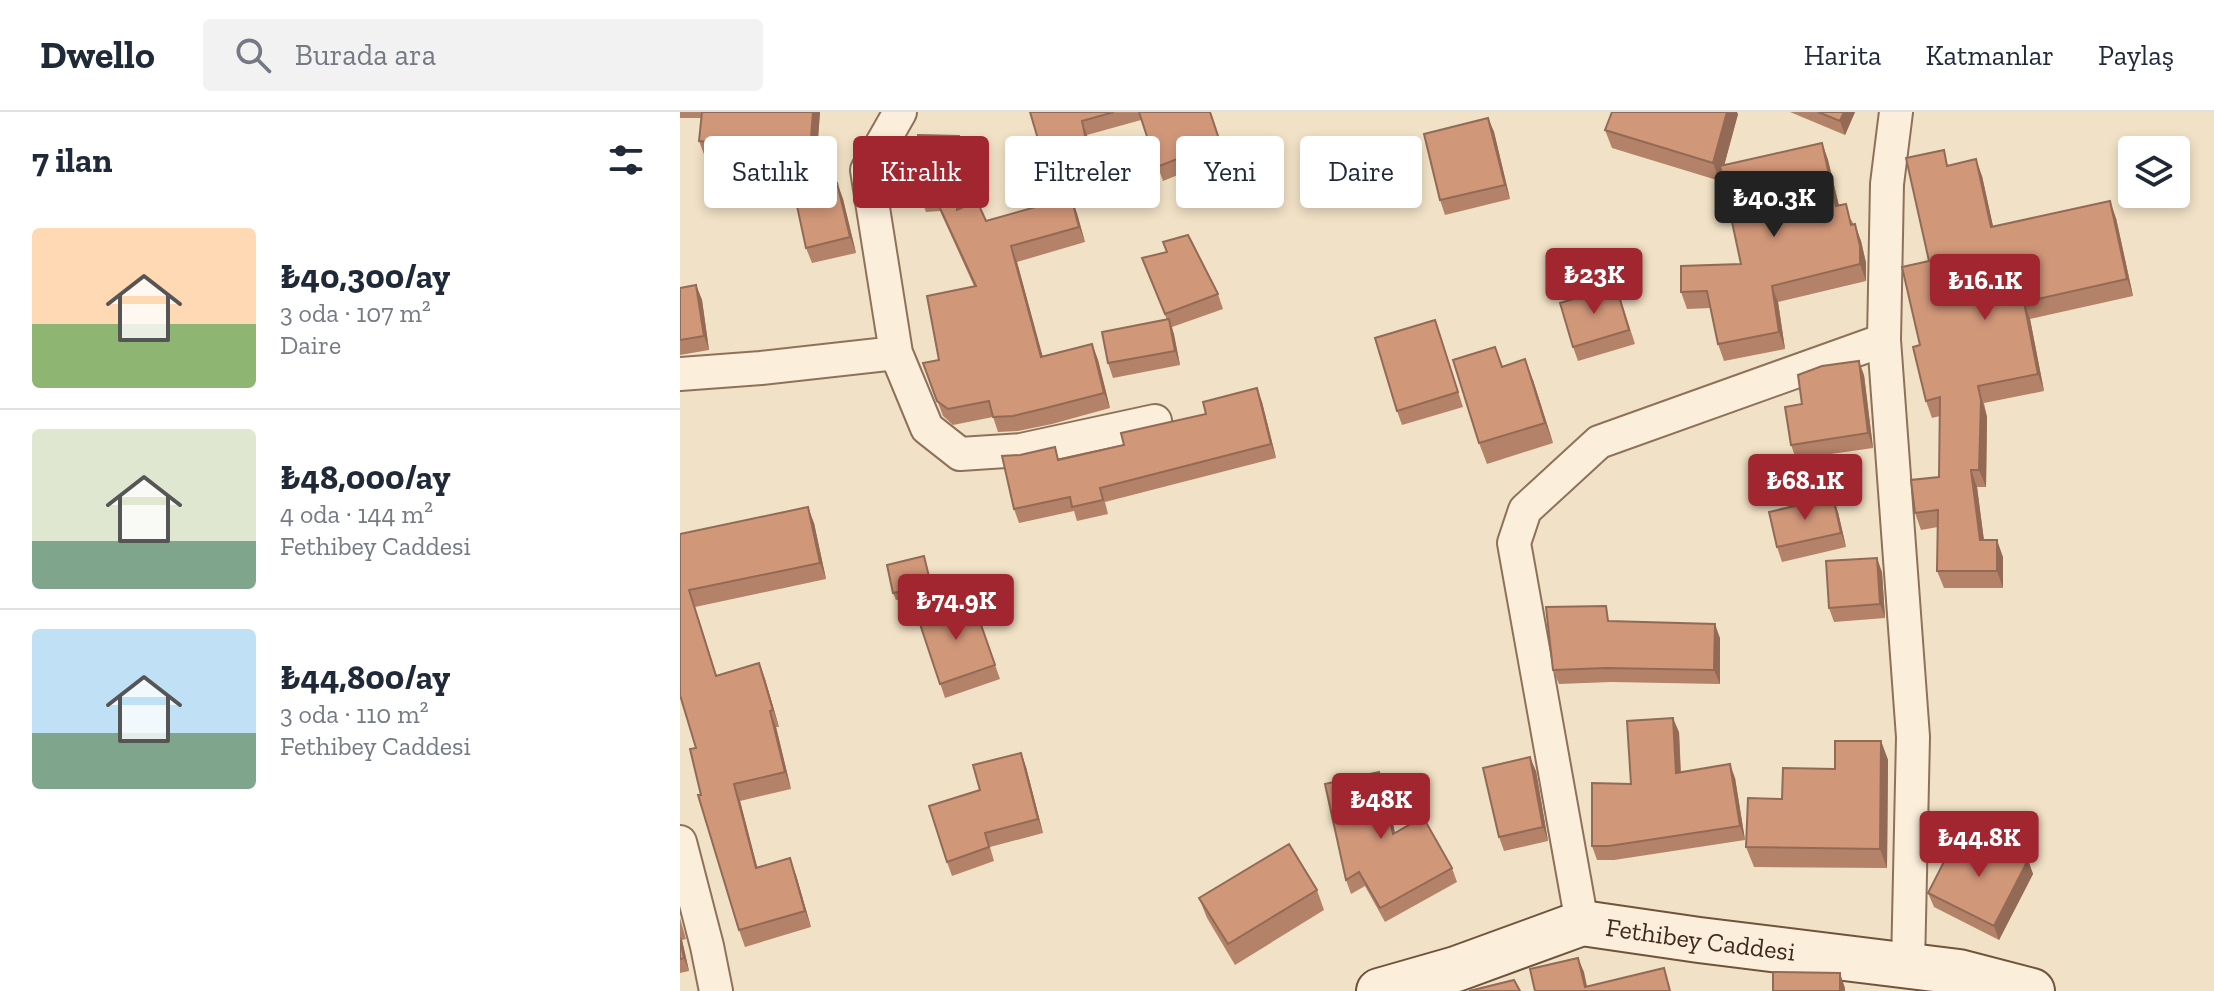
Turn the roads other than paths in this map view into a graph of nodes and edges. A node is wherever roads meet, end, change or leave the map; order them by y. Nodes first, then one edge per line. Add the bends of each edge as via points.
1 (900, 112) edge
2 (1896, 112) edge
3 (1884, 340) junction
4 (896, 353) junction
5 (680, 374) edge
6 (1155, 421) dead end
7 (680, 842) edge
8 (1582, 923) junction
9 (1908, 966) junction
10 (716, 991) edge
11 (1379, 991) edge
12 (2032, 991) edge

1 - 4 street via 867,170
2 - 3 street via 1887,184
3 - 8 street via 1599,442 1525,510 1514,543
3 - 9 street via 1913,737
4 - 5 street
4 - 6 street via 927,428 960,454 1021,450
7 - 10 street
8 - 9 street, Fethibey Caddesi
8 - 11 street, Fethibey Caddesi
9 - 12 street, Fethibey Caddesi via 1959,972

